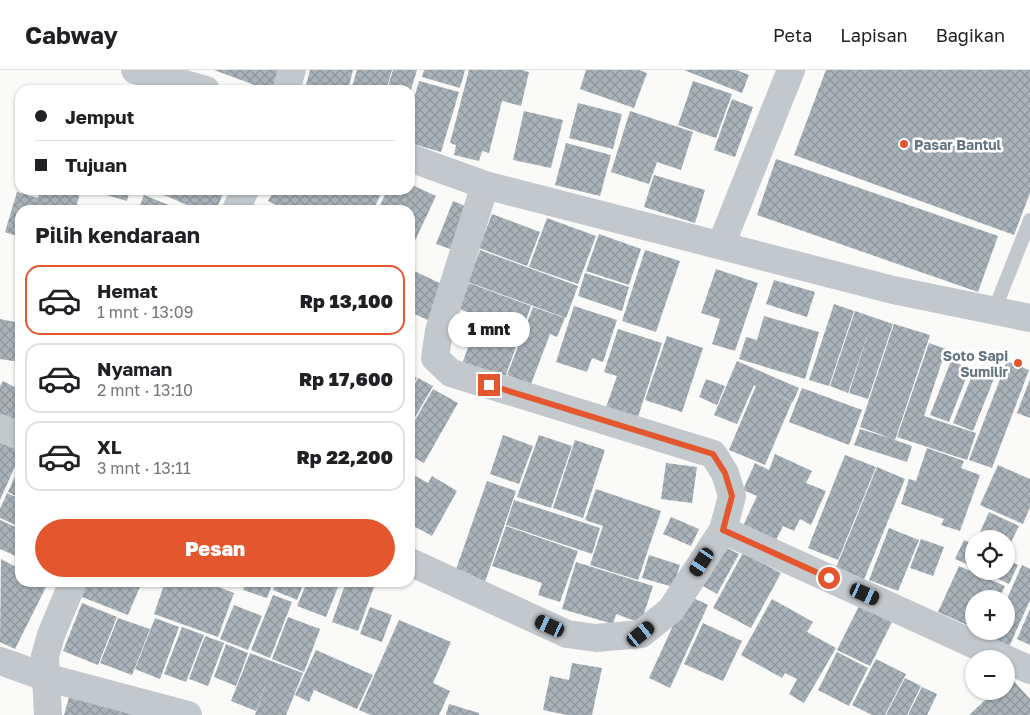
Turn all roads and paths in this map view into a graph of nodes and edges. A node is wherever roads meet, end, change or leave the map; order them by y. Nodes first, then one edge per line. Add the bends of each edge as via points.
1 (135, 70) edge
2 (292, 70) edge
3 (791, 70) edge
4 (194, 81) edge
5 (288, 85) edge
6 (415, 160) edge
7 (485, 185) junction
8 (1030, 220) edge
9 (722, 245) junction
10 (994, 311) junction
11 (1030, 318) edge
12 (0, 428) edge
13 (15, 434) edge
14 (723, 530) junction
15 (415, 564) edge
16 (71, 587) edge
17 (986, 650) edge
18 (0, 661) edge
19 (1015, 663) edge
20 (1030, 670) edge
21 (45, 677) junction
22 (48, 715) edge
23 (188, 715) edge

1 - 4 street
2 - 5 street
3 - 9 street
6 - 7 street
7 - 9 street
7 - 14 street via 439,331 435,358 451,373 713,454 725,473 732,496
8 - 10 lane
9 - 10 street via 893,290
10 - 11 street
12 - 13 street
14 - 15 street via 671,610 641,634 596,638 567,634
14 - 17 street
16 - 21 street via 50,635
18 - 21 street
19 - 20 street
21 - 22 street
21 - 23 street

